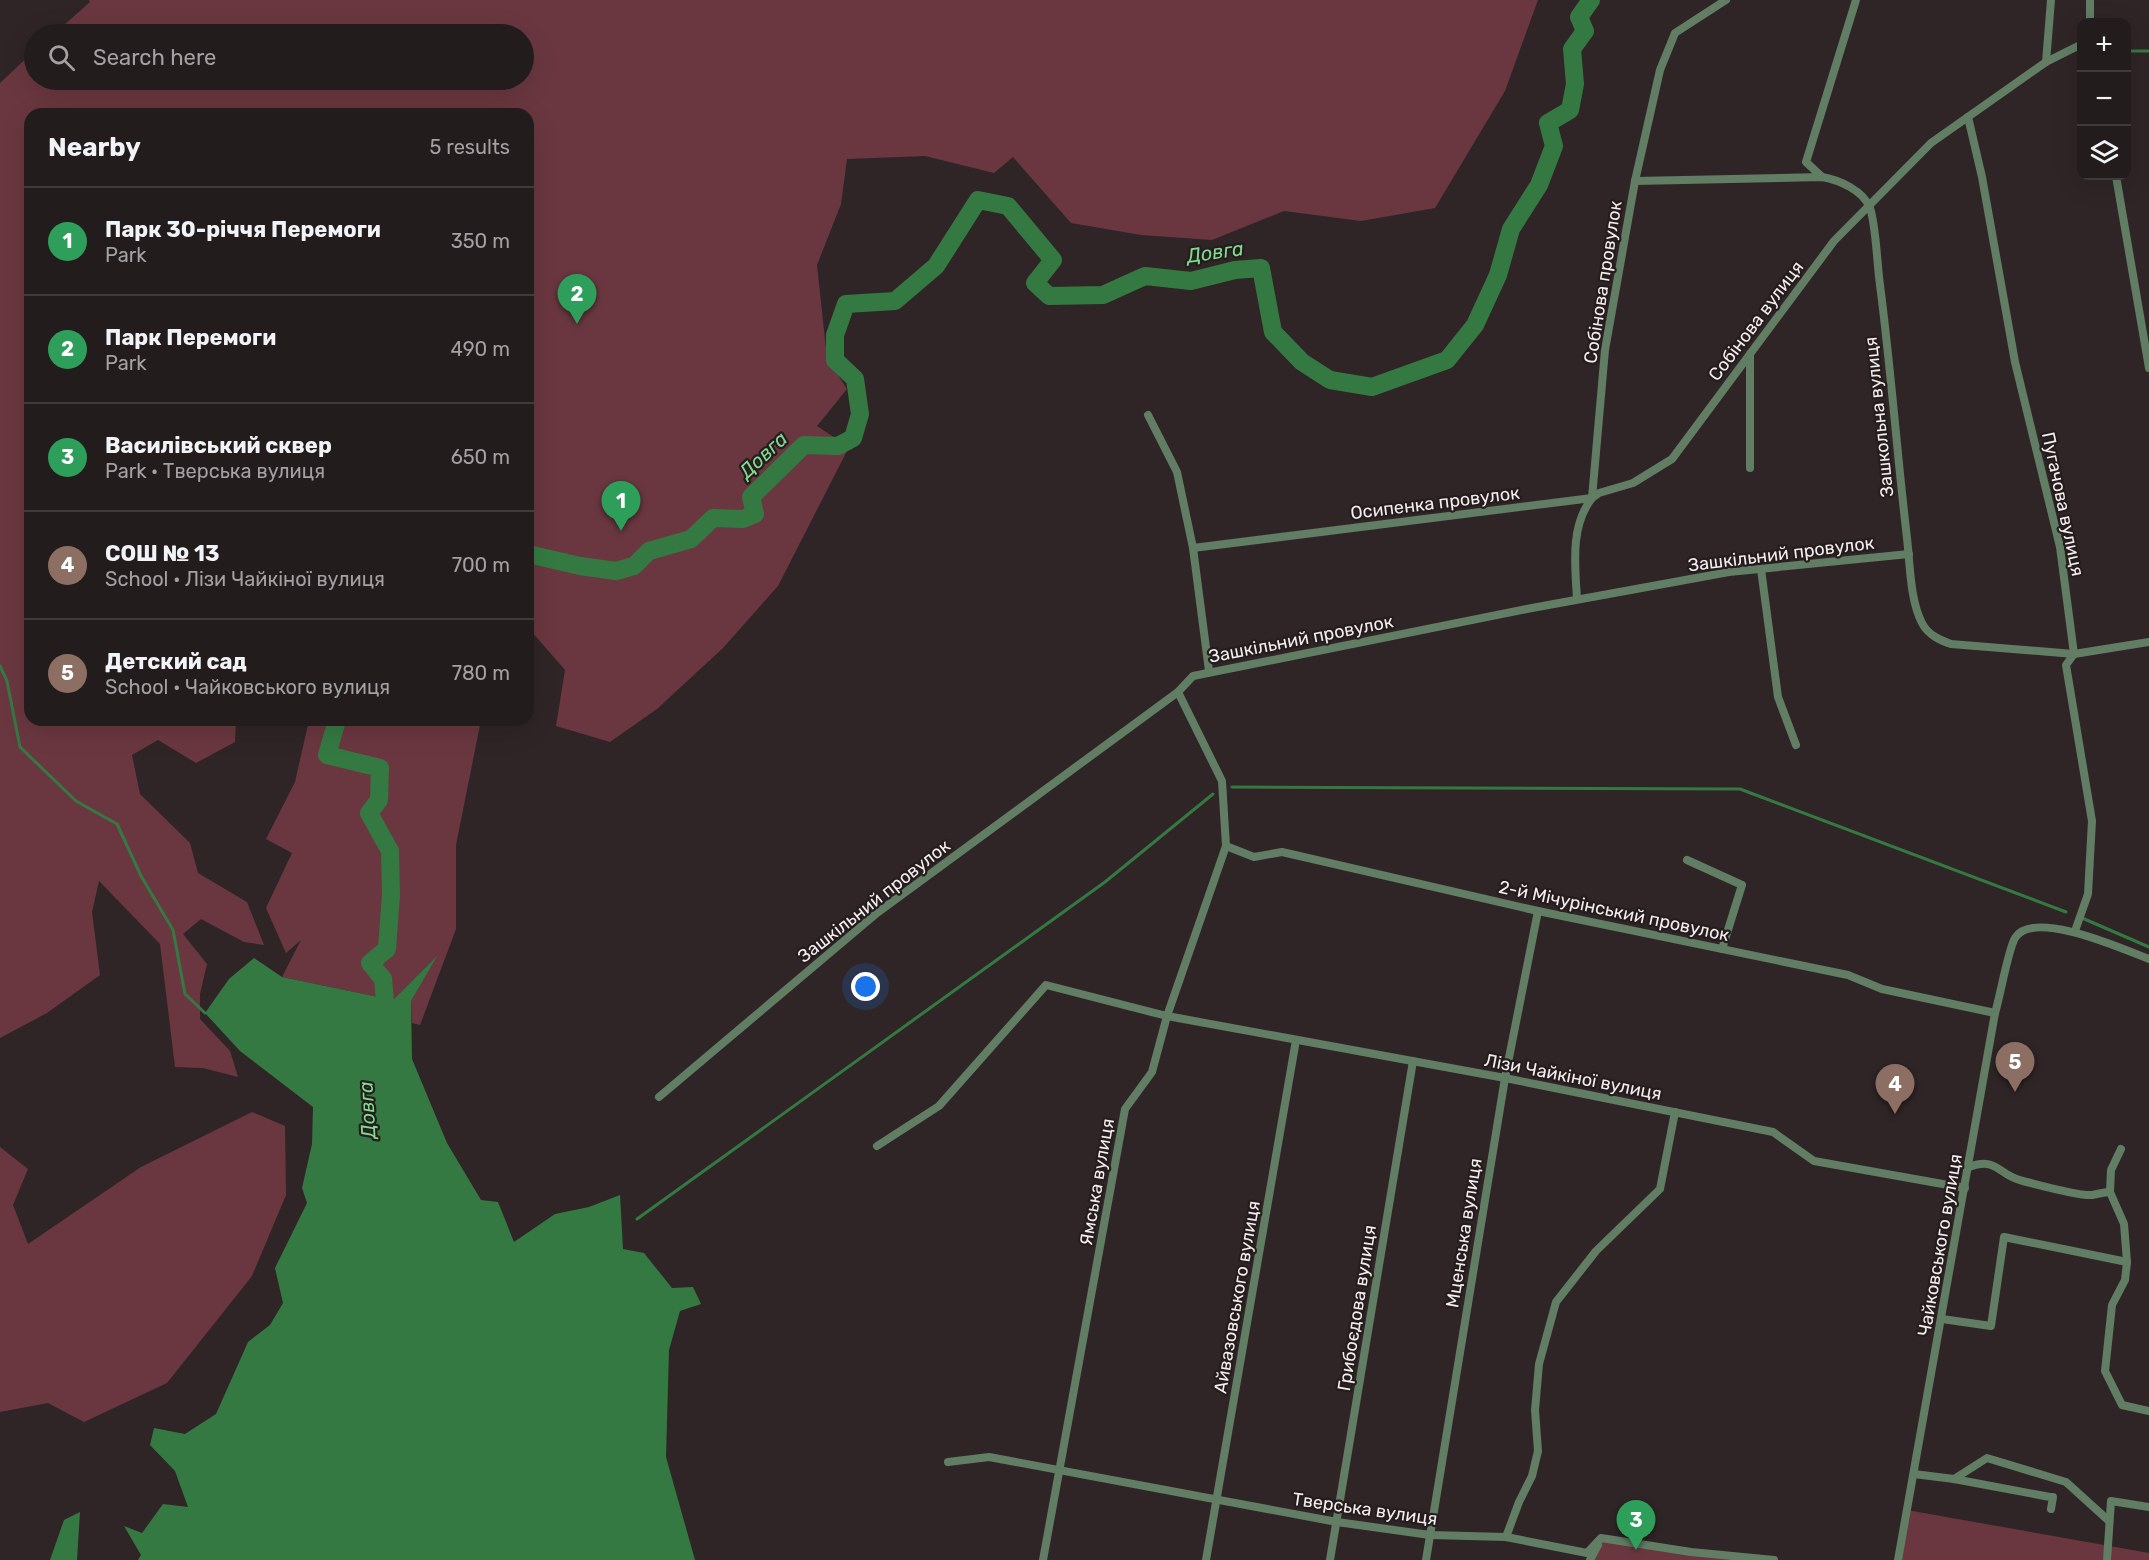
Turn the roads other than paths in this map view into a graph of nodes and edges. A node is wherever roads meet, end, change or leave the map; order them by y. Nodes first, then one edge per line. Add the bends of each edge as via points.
1 (1726, 0) edge
2 (1856, 0) edge
3 (2051, 0) edge
4 (2090, 0) edge
5 (2090, 18) edge
6 (2077, 46) edge
7 (2046, 62) junction
8 (1968, 117) junction
9 (1822, 177) junction
10 (2117, 180) edge
11 (1635, 181) junction
12 (1870, 206) junction
13 (1750, 354) junction
14 (2149, 368) edge
15 (1148, 415) dead end
16 (1672, 459) joint
17 (1750, 468) dead end
18 (1592, 498) junction
19 (1193, 548) junction
20 (1909, 554) junction
21 (1761, 569) junction
22 (1577, 600) junction
23 (2149, 642) edge
24 (2074, 654) junction
25 (1209, 671) junction
26 (1178, 692) junction
27 (1796, 745) dead end
28 (1226, 846) junction
29 (1687, 860) dead end
30 (1538, 911) junction
31 (2075, 931) junction
32 (1722, 949) junction
33 (2149, 959) edge
34 (1995, 1013) junction
35 (1167, 1016) junction
36 (1296, 1040) junction
37 (1413, 1061) junction
38 (1505, 1078) junction
39 (659, 1097) dead end
40 (1675, 1112) junction
41 (877, 1146) dead end
42 (2121, 1149) dead end
43 (1969, 1167) junction
44 (1965, 1188) junction
45 (2110, 1192) junction
46 (2127, 1262) junction
47 (1942, 1319) junction
48 (2149, 1411) edge
49 (948, 1462) dead end
50 (1059, 1470) junction
51 (1914, 1474) junction
52 (1954, 1479) junction
53 (1217, 1499) junction
54 (2149, 1507) edge
55 (2050, 1509) dead end
56 (2109, 1521) junction
57 (1337, 1522) junction
58 (1430, 1535) junction
59 (1506, 1537) junction
60 (1601, 1538) junction
61 (1763, 1559) edge
62 (1043, 1560) edge
63 (1206, 1560) edge
64 (1330, 1560) edge
65 (1426, 1560) edge
66 (1590, 1560) edge
67 (1774, 1560) edge
68 (1898, 1560) edge
69 (2107, 1560) edge

1 - 11 street, Собінова провулок via 1675,33 1660,70
2 - 9 street via 1806,162
3 - 7 street
4 - 5 street
6 - 7 street
7 - 8 street
8 - 12 street via 1931,143
8 - 24 street, Пугачова вулиця via 2015,362 2060,547
9 - 11 street
9 - 12 street via 1850,187
10 - 14 street
11 - 18 street, Собінова провулок via 1605,350
12 - 13 street, Собінова вулиця via 1834,241
12 - 20 street, Зашкольна вулиця
13 - 16 street, Собінова вулиця
13 - 17 street
15 - 19 street via 1177,472
16 - 18 street, Осипенка провулок via 1632,483
18 - 19 street, Осипенка провулок
18 - 22 street, Собінова провулок via 1579,517 1575,558
19 - 25 street
20 - 21 street, Зашкільний провулок
20 - 24 street, Зашкольна вулиця via 1923,624 1936,638 1951,644
21 - 22 street, Зашкільний провулок
21 - 27 street via 1778,697
22 - 25 street, Зашкільний провулок
23 - 24 street
24 - 31 street, Пугачова вулиця via 2066,665 2092,821 2088,894
25 - 26 street, Зашкільний провулок via 1193,676
26 - 28 street, Ямська вулиця via 1222,781
26 - 39 street, Зашкільний провулок via 877,913
28 - 30 street, 2-й Мічурінський провулок via 1254,857 1282,852
28 - 35 street, Ямська вулиця
29 - 32 street via 1742,885
30 - 32 street, 2-й Мічурінський провулок
30 - 38 street, Мценська вулиця
31 - 33 street
31 - 34 street, Чайковського вулиця via 2028,928 2016,937
32 - 34 street, 2-й Мічурінський провулок via 1848,975 1882,989
34 - 43 street, Чайковського вулиця
35 - 36 street, Лізи Чайкіної вулиця
35 - 41 street, Лізи Чайкіної вулиця via 1046,986 939,1107
35 - 50 street, Ямська вулиця via 1152,1072 1125,1109
36 - 37 street, Лізи Чайкіної вулиця
36 - 53 street, Айвазовського вулиця
37 - 38 street, Лізи Чайкіної вулиця
37 - 57 street, Грибоєдова вулиця
38 - 40 street, Лізи Чайкіної вулиця
38 - 58 street, Мценська вулиця
40 - 44 street, Лізи Чайкіної вулиця via 1773,1132 1814,1161
40 - 59 street via 1660,1189 1596,1251 1556,1302 1539,1364 1535,1410 1538,1451 1532,1476
42 - 45 street via 2111,1170
43 - 44 street, Чайковського вулиця
43 - 45 street via 1982,1162 1994,1164 2022,1181 2083,1194
44 - 47 street, Чайковського вулиця
45 - 46 street via 2124,1224
46 - 47 street via 2004,1237 1991,1326
46 - 48 street via 2125,1280 2112,1305 2105,1371 2122,1405
47 - 51 street, Чайковського вулиця
49 - 50 street, Тверська вулиця via 989,1457
50 - 53 street, Тверська вулиця
50 - 62 street, Ямська вулиця
51 - 52 street
51 - 68 street, Чайковського вулиця
52 - 55 street via 2053,1497
52 - 56 street via 1987,1458 2005,1462 2066,1482
53 - 57 street, Тверська вулиця
53 - 63 street, Айвазовського вулиця
54 - 56 street via 2111,1501
56 - 69 street
57 - 58 street, Тверська вулиця
57 - 64 street, Грибоєдова вулиця
58 - 59 street, Тверська вулиця
58 - 65 street, Мценська вулиця
59 - 60 street, Тверська вулиця via 1587,1553
60 - 61 street
60 - 66 street
61 - 67 street

